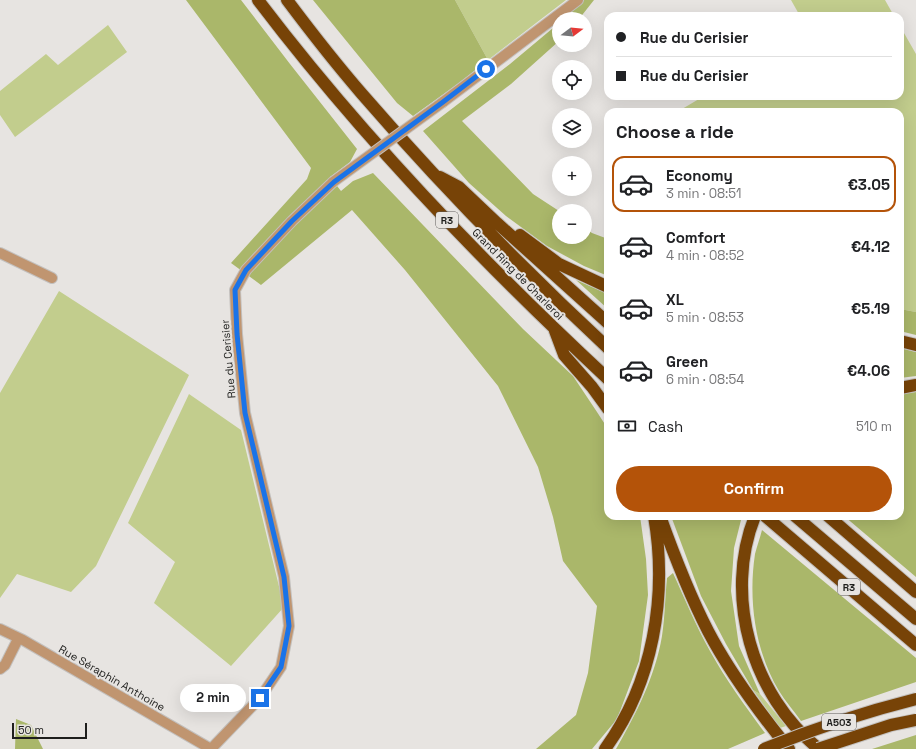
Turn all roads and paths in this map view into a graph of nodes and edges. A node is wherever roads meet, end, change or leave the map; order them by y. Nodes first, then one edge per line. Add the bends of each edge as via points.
1 (258, 0) edge
2 (287, 0) edge
3 (578, 0) edge
4 (433, 174) junction
5 (497, 223) junction
6 (0, 253) edge
7 (52, 278) dead end
8 (604, 285) edge
9 (604, 319) edge
10 (554, 328) junction
11 (904, 342) edge
12 (604, 344) edge
13 (916, 345) edge
14 (604, 375) edge
15 (916, 385) edge
16 (904, 387) edge
17 (604, 404) edge
18 (655, 520) edge
19 (662, 520) edge
20 (753, 520) edge
21 (770, 520) edge
22 (800, 520) edge
23 (833, 520) edge
24 (916, 592) edge
25 (916, 619) edge
26 (0, 629) edge
27 (18, 638) junction
28 (916, 645) edge
29 (0, 669) edge
30 (916, 699) edge
31 (916, 720) edge
32 (211, 749) edge
33 (605, 749) edge
34 (764, 749) edge
35 (789, 749) edge
36 (819, 749) edge

1 - 10 highway, Grand Ring de Charleroi / R3 via 345,108 414,186
2 - 4 highway, Grand Ring de Charleroi / R3 via 362,94
3 - 32 street, Rue du Cerisier, bridge via 334,182 292,221 246,270 235,290 245,413 284,577 289,626 281,667 260,698
4 - 5 highway via 460,187
4 - 12 highway, Grand Ring de Charleroi / R3
5 - 8 highway via 521,235 559,264
5 - 9 highway
6 - 7 street
10 - 14 highway, Grand Ring de Charleroi / R3
10 - 17 highway via 564,354
11 - 13 highway
15 - 16 highway
18 - 33 highway via 659,571 658,610 636,694
19 - 35 highway via 709,631 736,679
20 - 36 highway via 742,564 745,621 752,651 762,677 778,704
21 - 28 highway, R3
22 - 25 highway, R3
23 - 24 highway
26 - 27 street, Rue Séraphin Anthoine
27 - 29 street via 5,665
27 - 32 street, Rue Séraphin Anthoine
30 - 34 highway, A503, bridge via 800,734
31 - 36 highway, A503, bridge

